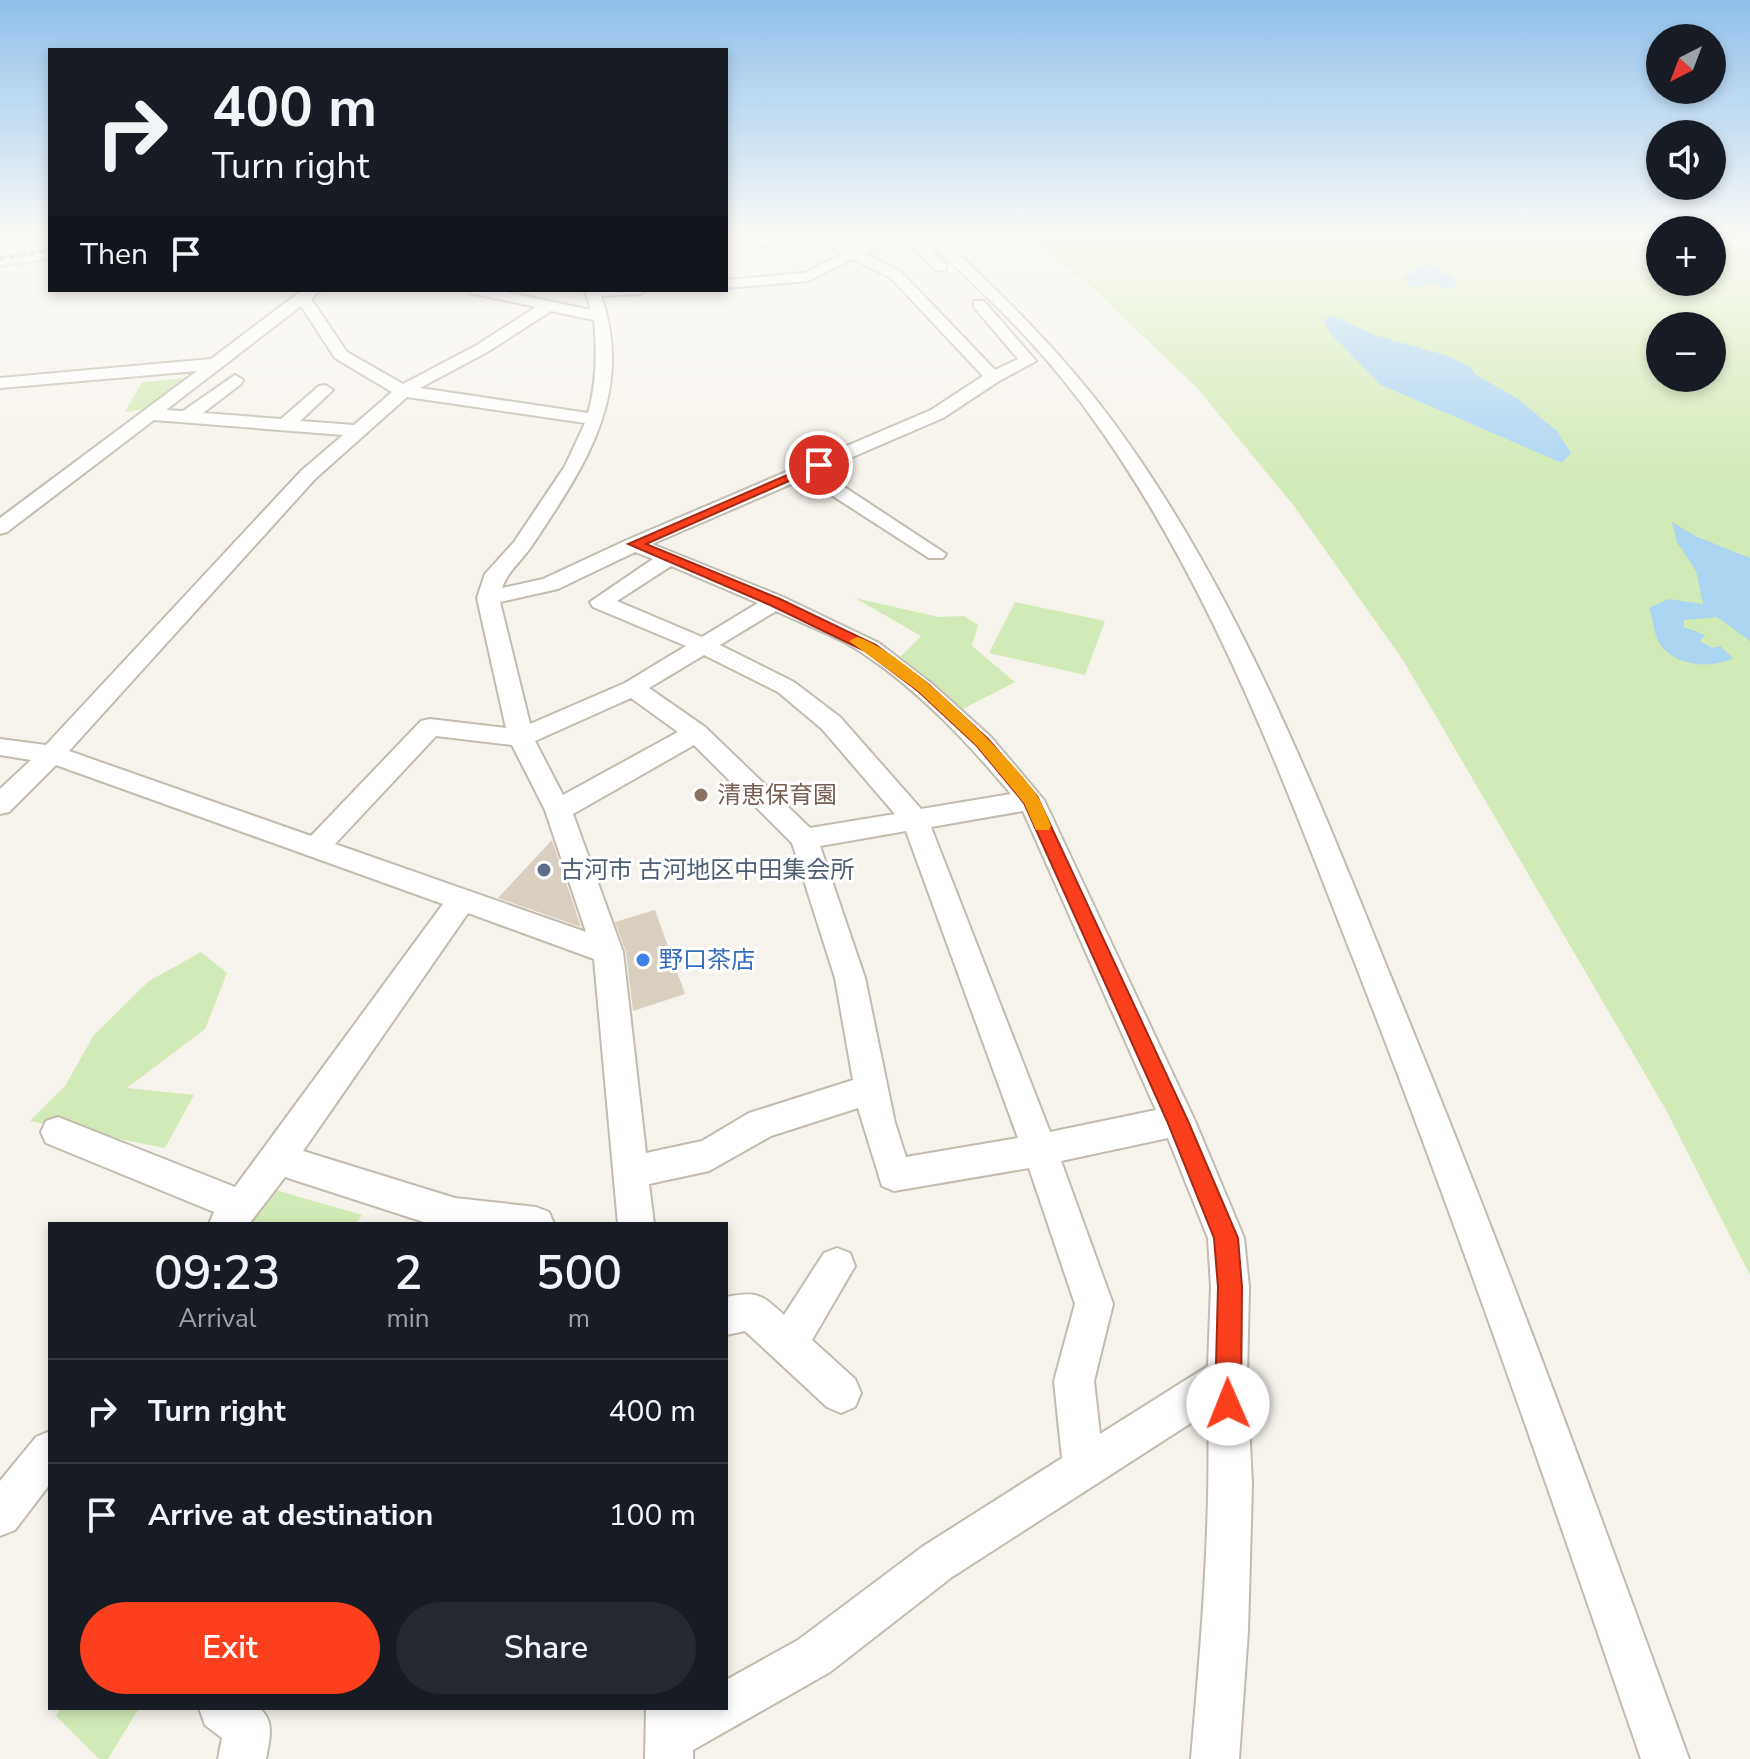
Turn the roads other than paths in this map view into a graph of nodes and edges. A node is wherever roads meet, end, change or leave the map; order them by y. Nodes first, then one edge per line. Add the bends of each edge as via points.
1 (275, 319) edge
2 (322, 319) edge
3 (528, 319) edge
4 (601, 319) edge
5 (938, 319) edge
6 (990, 319) edge
7 (1017, 319) edge
8 (216, 364) junction
9 (993, 377) junction
10 (235, 380) dead end
11 (0, 383) edge
12 (325, 390) dead end
13 (403, 391) junction
14 (150, 414) junction
15 (187, 417) junction
16 (595, 419) junction
17 (285, 425) junction
18 (359, 431) junction
19 (807, 471) junction
20 (0, 528) edge
21 (634, 544) junction
22 (936, 554) dead end
23 (668, 559) junction
24 (488, 598) junction
25 (775, 602) junction
26 (702, 645) junction
27 (633, 688) junction
28 (696, 733) junction
29 (521, 738) junction
30 (0, 747) edge
31 (52, 754) junction
32 (1031, 800) junction
33 (0, 805) edge
34 (558, 810) junction
35 (915, 820) junction
36 (804, 839) junction
37 (316, 847) junction
38 (463, 898) junction
39 (608, 952) junction
40 (871, 1089) junction
41 (1178, 1121) junction
42 (58, 1132) dead end
43 (1040, 1150) junction
44 (278, 1159) junction
45 (630, 1172) junction
46 (234, 1215) edge
47 (518, 1222) edge
48 (636, 1222) edge
49 (837, 1266) dead end
50 (728, 1316) edge
51 (787, 1344) junction
52 (1227, 1377) junction
53 (841, 1393) dead end
54 (48, 1454) edge
55 (1084, 1468) junction
56 (0, 1515) edge
57 (728, 1705) edge
58 (224, 1710) edge
59 (718, 1710) edge
60 (669, 1735) edge
61 (242, 1759) edge
62 (1215, 1759) edge
63 (1665, 1759) edge

1 - 8 street
2 - 13 street via 341,355
3 - 13 street
4 - 16 street via 605,371
5 - 9 street
6 - 9 street via 1028,361
7 - 63 street via 1085,397 1140,476 1249,669 1465,1201
8 - 11 street
8 - 14 street
9 - 19 street via 937,414
10 - 15 street
12 - 17 street
13 - 16 street
13 - 18 street
14 - 15 street
14 - 20 street
15 - 17 street
16 - 24 street via 574,466 522,546 496,574
17 - 18 street
18 - 31 street via 308,475
19 - 21 street
19 - 22 street
21 - 23 street
21 - 24 street via 550,584
23 - 25 street
23 - 26 street via 601,602
24 - 29 street
25 - 26 street
25 - 32 street via 871,648 923,688 982,743
26 - 27 street
26 - 35 street via 786,687 831,723
27 - 28 street
27 - 29 street
28 - 34 street
28 - 36 street
29 - 34 street
29 - 37 street via 430,727
30 - 31 street
31 - 33 street
31 - 37 street
32 - 35 street
32 - 41 street
34 - 39 street
35 - 36 street
35 - 43 street
36 - 40 street via 850,978
37 - 38 street
38 - 39 street
38 - 44 street
39 - 45 street
40 - 43 street via 894,1175
40 - 45 street via 761,1124 709,1155
41 - 43 street
41 - 52 street via 1226,1238
42 - 46 street
43 - 55 street via 1094,1304 1074,1381
44 - 46 street
44 - 47 street via 455,1215
45 - 48 street
49 - 51 street
50 - 51 street via 751,1311
51 - 53 street
52 - 55 street
52 - 62 street via 1231,1500
54 - 56 street
55 - 57 street via 937,1562 814,1656
58 - 61 street via 248,1729
59 - 60 street

